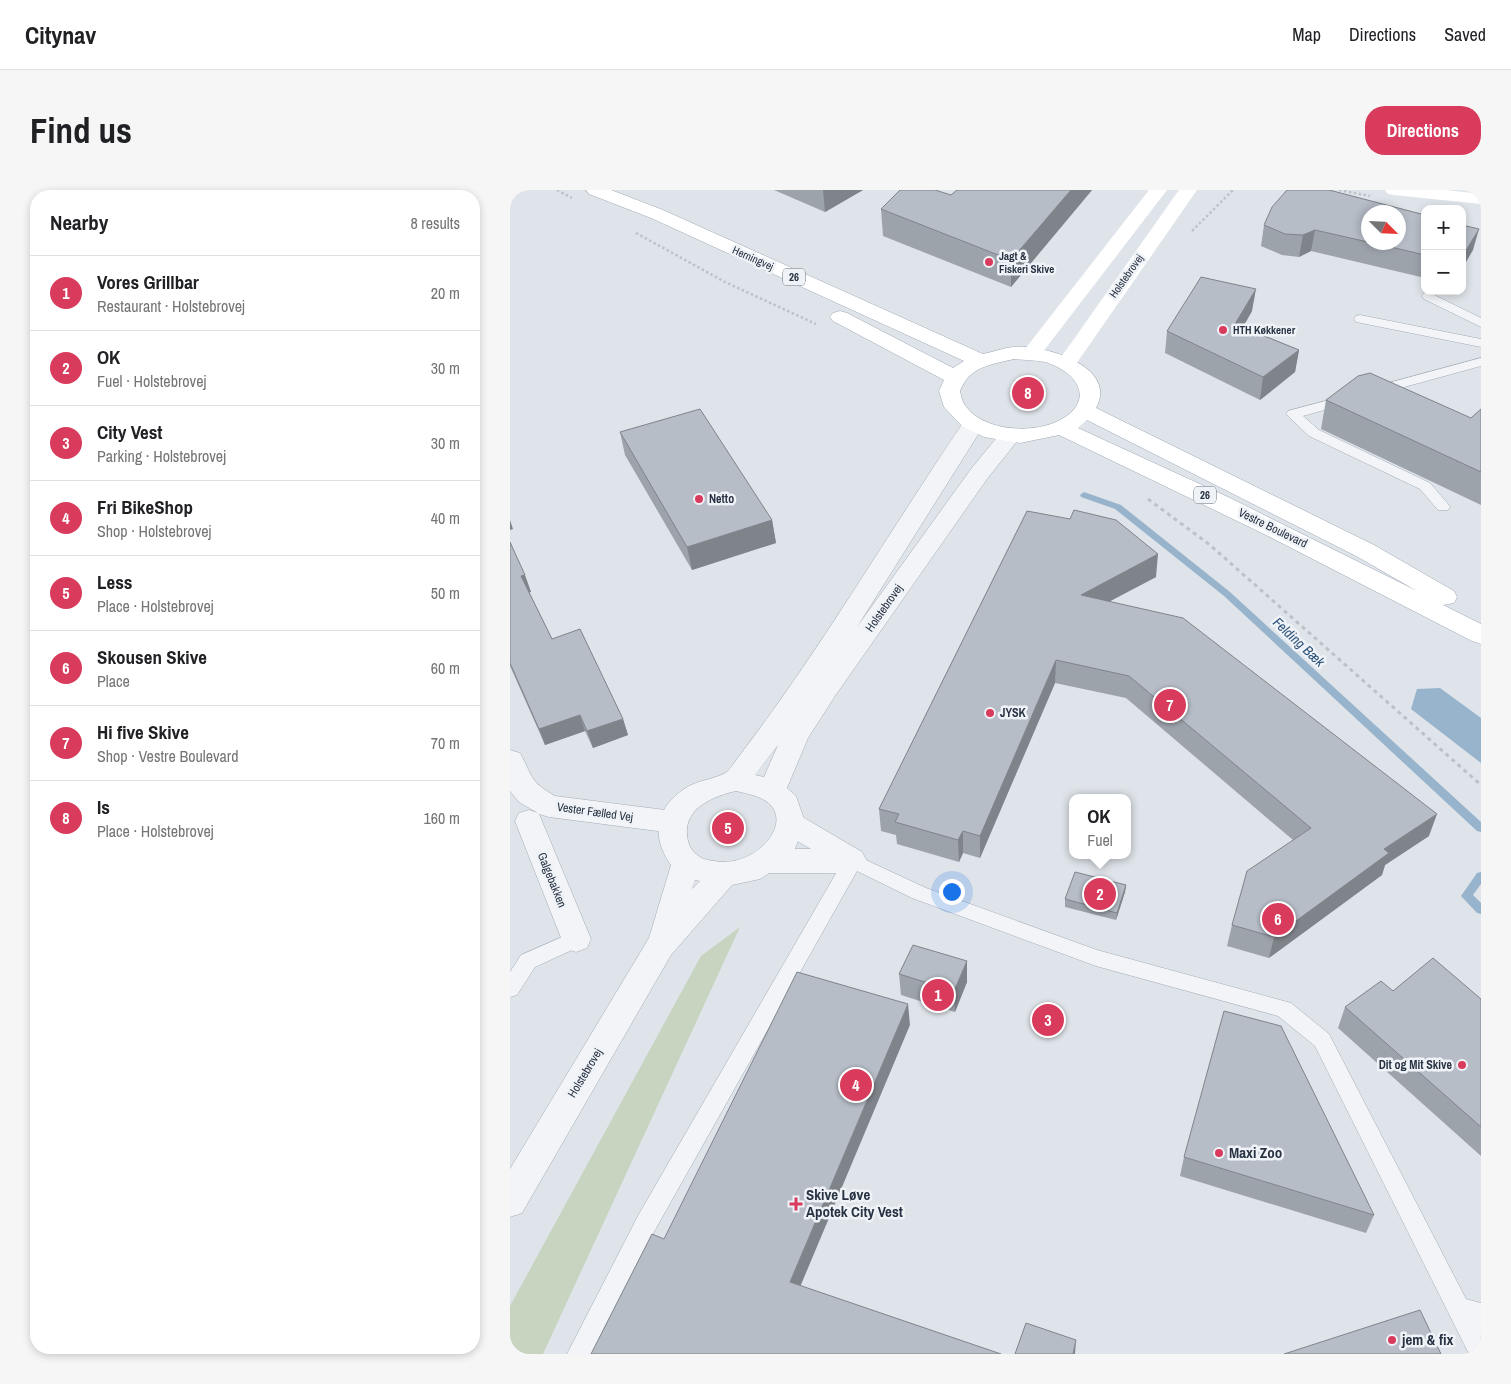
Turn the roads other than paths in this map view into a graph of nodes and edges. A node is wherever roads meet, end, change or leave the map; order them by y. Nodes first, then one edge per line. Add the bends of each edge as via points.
1 (1158, 190) edge
2 (1188, 190) edge
3 (1394, 190) edge
4 (601, 193) edge
5 (1481, 199) edge
6 (1428, 296) dead end
7 (1360, 319) dead end
8 (1481, 324) edge
9 (1481, 343) edge
10 (1032, 353) junction
11 (980, 360) junction
12 (1481, 362) edge
13 (1067, 363) junction
14 (954, 377) junction
15 (1086, 411) junction
16 (973, 425) junction
17 (1061, 428) junction
18 (1011, 435) junction
19 (1443, 507) dead end
20 (1481, 618) edge
21 (1481, 635) edge
22 (510, 760) edge
23 (736, 781) junction
24 (772, 790) junction
25 (529, 818) edge
26 (673, 822) junction
27 (791, 824) junction
28 (767, 861) junction
29 (854, 861) junction
30 (686, 862) junction
31 (724, 874) junction
32 (576, 939) joint
33 (660, 946) junction
34 (510, 989) edge
35 (519, 1168) edge
36 (510, 1201) edge
37 (1458, 1308) junction
38 (1481, 1315) edge
39 (1481, 1353) edge
40 (579, 1354) edge

1 - 10 main road
2 - 13 main road, Holstebrovej
3 - 5 main road
4 - 11 main road, Herningvej / 26 via 657,214
4 - 14 main road, Herningvej / 26
6 - 8 lane
7 - 9 lane
10 - 11 main road via 996,355
10 - 13 main road
11 - 14 main road
12 - 19 lane via 1293,414 1314,433 1425,486
13 - 15 main road via 1081,373 1089,385 1091,398
14 - 16 main road via 949,390 950,403 958,415
15 - 17 main road
15 - 20 main road, Vestre Boulevard / 26 via 1366,551
16 - 18 main road
16 - 23 street, Holstebrovej via 854,612
17 - 18 main road via 1029,436
17 - 21 main road, Vestre Boulevard / 26 via 1221,503
18 - 24 street, Holstebrovej via 979,474 826,689 796,735
22 - 25 street, Vester Fælled Vej via 520,784 529,794
23 - 24 street via 755,783
23 - 26 street via 717,784 699,792 684,804
24 - 27 street via 790,811
25 - 26 street, Vester Fælled Vej
25 - 32 street, Galgebakken
26 - 30 street via 671,834 675,849
27 - 28 street via 788,838
27 - 29 street
28 - 29 street
28 - 31 street via 739,873
29 - 37 lane via 919,893 1096,958 1284,1009 1322,1040
29 - 40 lane via 647,1222
30 - 31 street via 696,868
30 - 33 street, Holstebrovej
31 - 33 street, Holstebrovej
32 - 34 lane via 528,961
33 - 35 street, Holstebrovej
35 - 36 street, Holstebrovej
37 - 38 lane
37 - 39 lane

